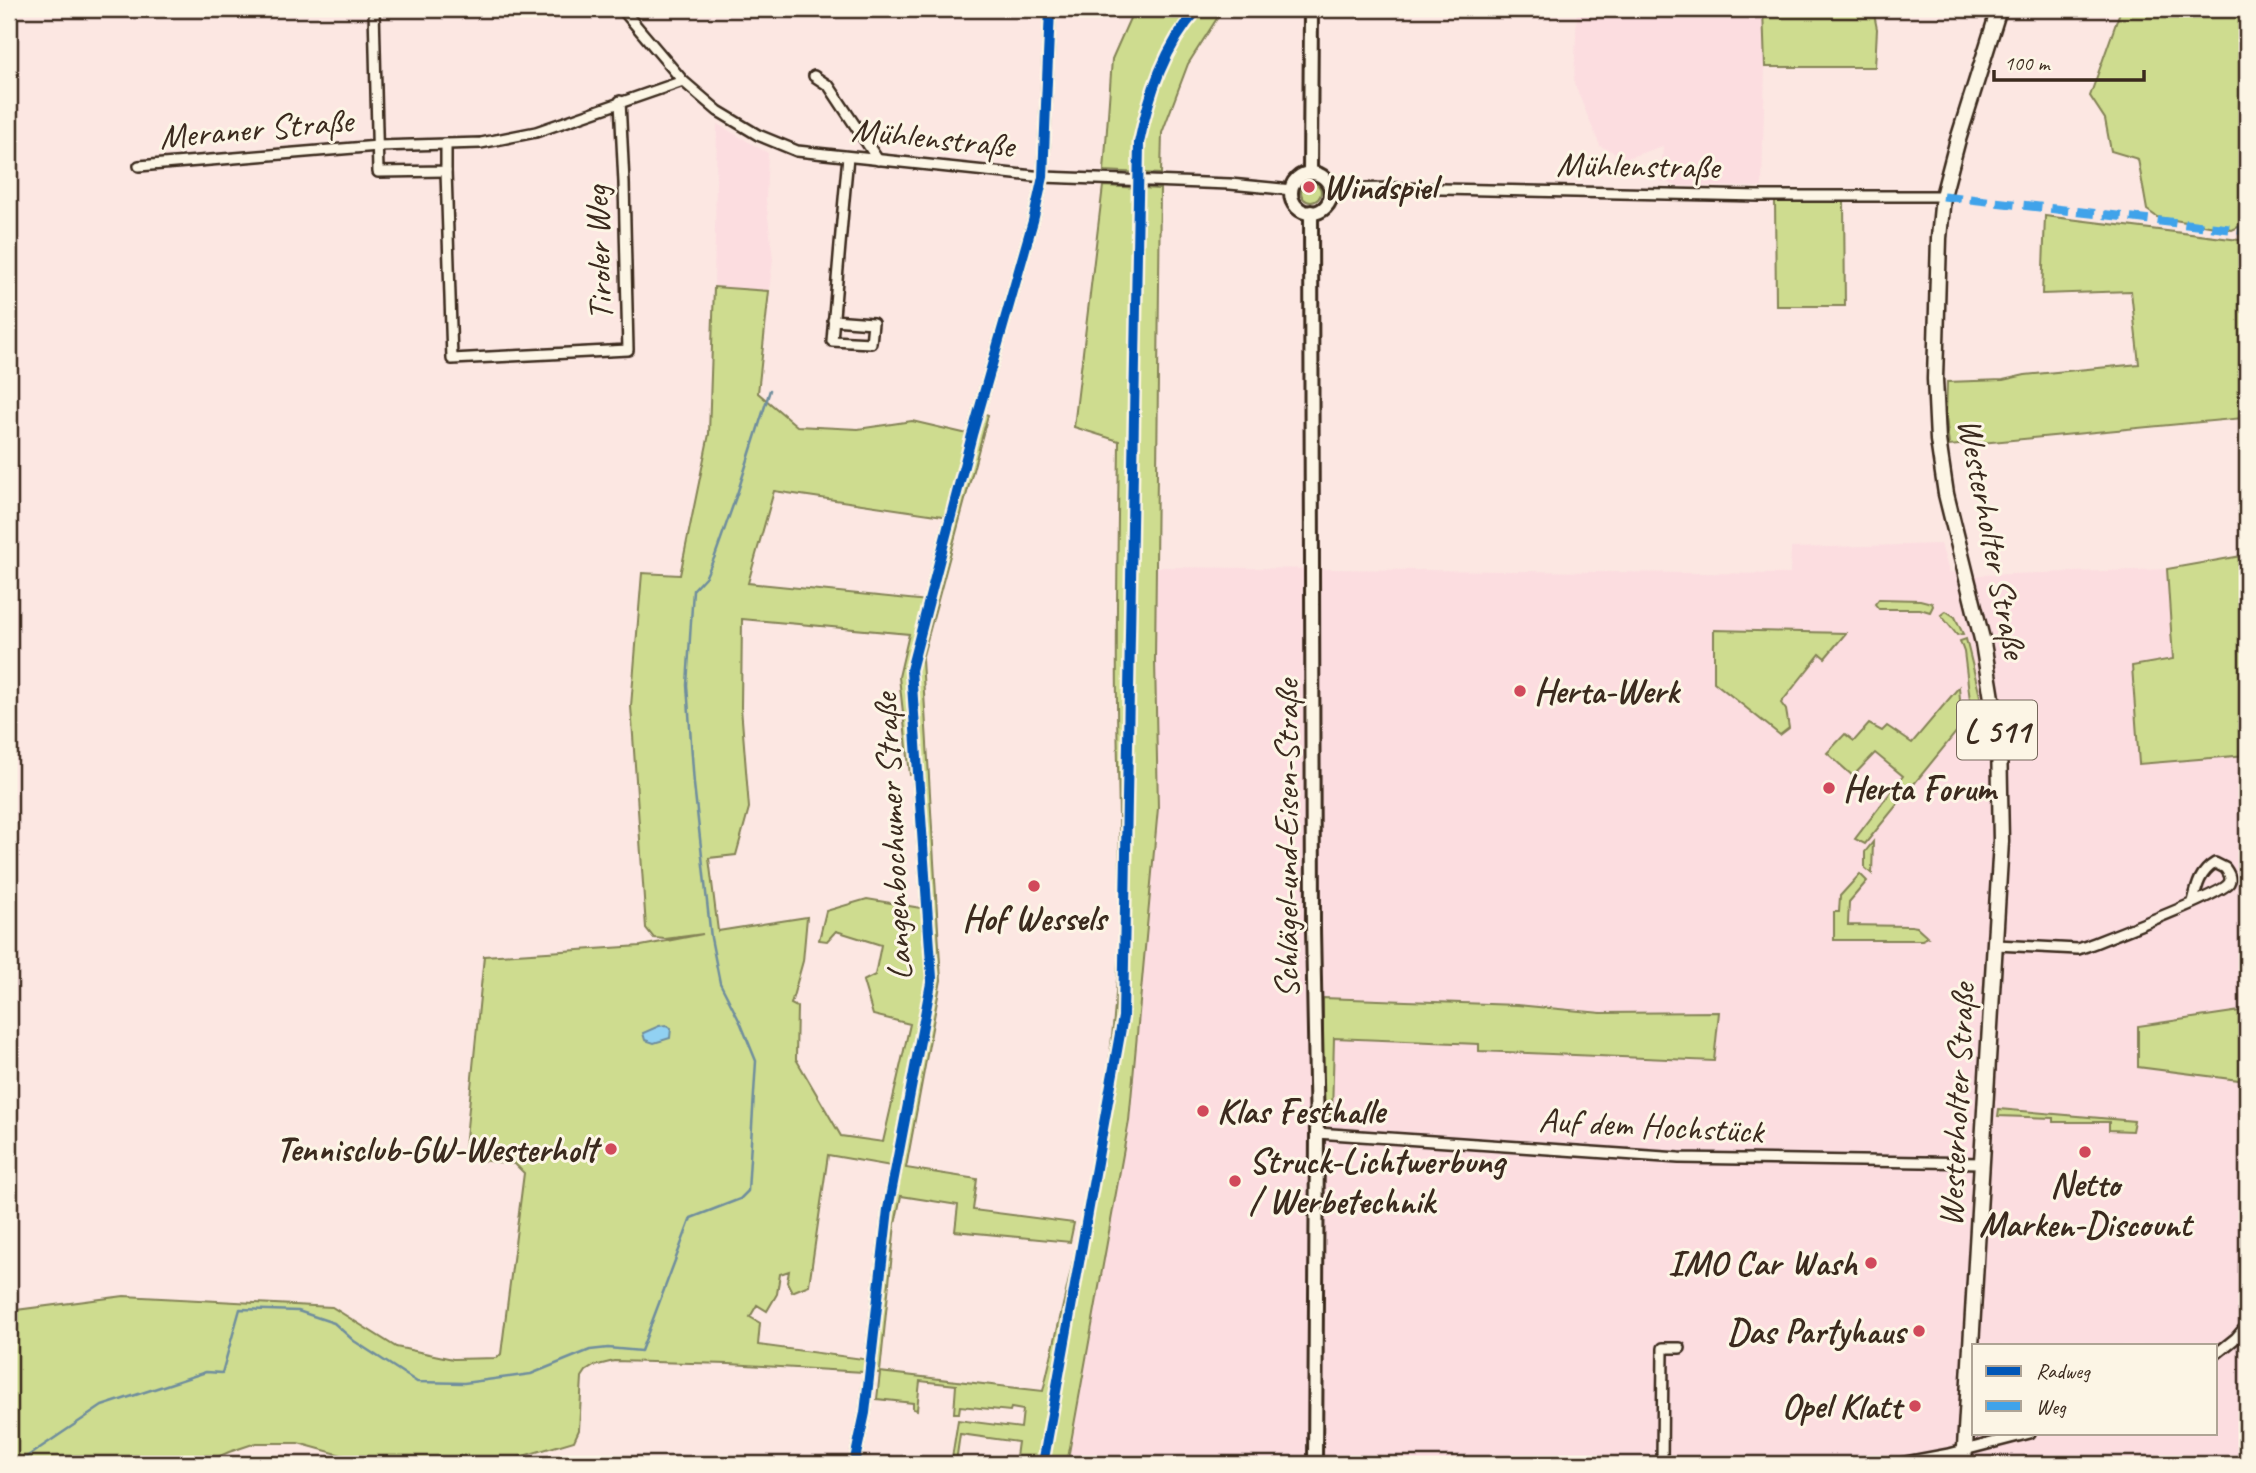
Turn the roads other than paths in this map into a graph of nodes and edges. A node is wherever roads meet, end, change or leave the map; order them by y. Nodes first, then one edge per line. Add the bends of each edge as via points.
1 (164, 9) edge
2 (216, 9) edge
3 (374, 9) edge
4 (622, 9) edge
5 (1050, 9) edge
6 (1312, 9) edge
7 (1999, 9) edge
8 (814, 76) dead end
9 (684, 80) junction
10 (620, 101) junction
11 (446, 144) junction
12 (378, 146) junction
13 (848, 157) junction
14 (878, 160) junction
15 (139, 166) dead end
16 (446, 171) junction
17 (1310, 173) junction
18 (1043, 177) junction
19 (1331, 189) junction
20 (1292, 190) junction
21 (1943, 196) junction
22 (1311, 212) junction
23 (833, 320) junction
24 (2193, 902) junction
25 (1996, 945) junction
26 (1317, 1133) junction
27 (1982, 1163) junction
28 (2247, 1325) edge
29 (1680, 1348) dead end
30 (2218, 1352) edge
31 (2027, 1434) edge
32 (1965, 1457) edge
33 (854, 1464) edge
34 (1315, 1464) edge
35 (1662, 1464) edge
36 (1895, 1464) edge

1 - 2 street
3 - 12 street
4 - 9 street, Mühlenstraße
5 - 18 street, Langenbochumer Straße
6 - 17 street
7 - 21 main road, Westerholter Straße / L 511
8 - 14 street via 829,86
9 - 10 street, Meraner Straße
9 - 13 street, Mühlenstraße via 718,111 758,135 797,151
10 - 11 street, Meraner Straße via 536,132 481,143
10 - 16 street, Tiroler Weg via 628,350 452,359
11 - 12 street, Meraner Straße
11 - 16 street
12 - 15 street, Meraner Straße
12 - 16 street, Meraner Straße via 379,172
13 - 14 street, Mühlenstraße
13 - 23 street
14 - 18 street, Mühlenstraße
17 - 19 street via 1323,177
17 - 20 street via 1298,178
18 - 20 street, Mühlenstraße
18 - 33 street, Langenbochumer Straße via 911,670 932,978 888,1209 865,1413
19 - 21 street, Mühlenstraße
19 - 22 street via 1326,205
20 - 22 street via 1296,205
21 - 25 main road, Westerholter Straße / L 511 via 1936,315 1938,440 1946,494 1983,643 1999,740
22 - 26 street, Schlägel-und-Eisen-Straße
23 - 23 street via 832,341 872,343 873,323
24 - 24 street via 2229,883 2225,868 2215,863 2206,869
24 - 25 street via 2078,949
25 - 27 main road, Westerholter Straße / L 511
26 - 27 street, Auf dem Hochstück via 1679,1157
26 - 34 street, Schlägel-und-Eisen-Straße
27 - 32 main road, Westerholter Straße / L 511
28 - 30 street
29 - 35 street via 1663,1348
31 - 32 street
32 - 36 street

